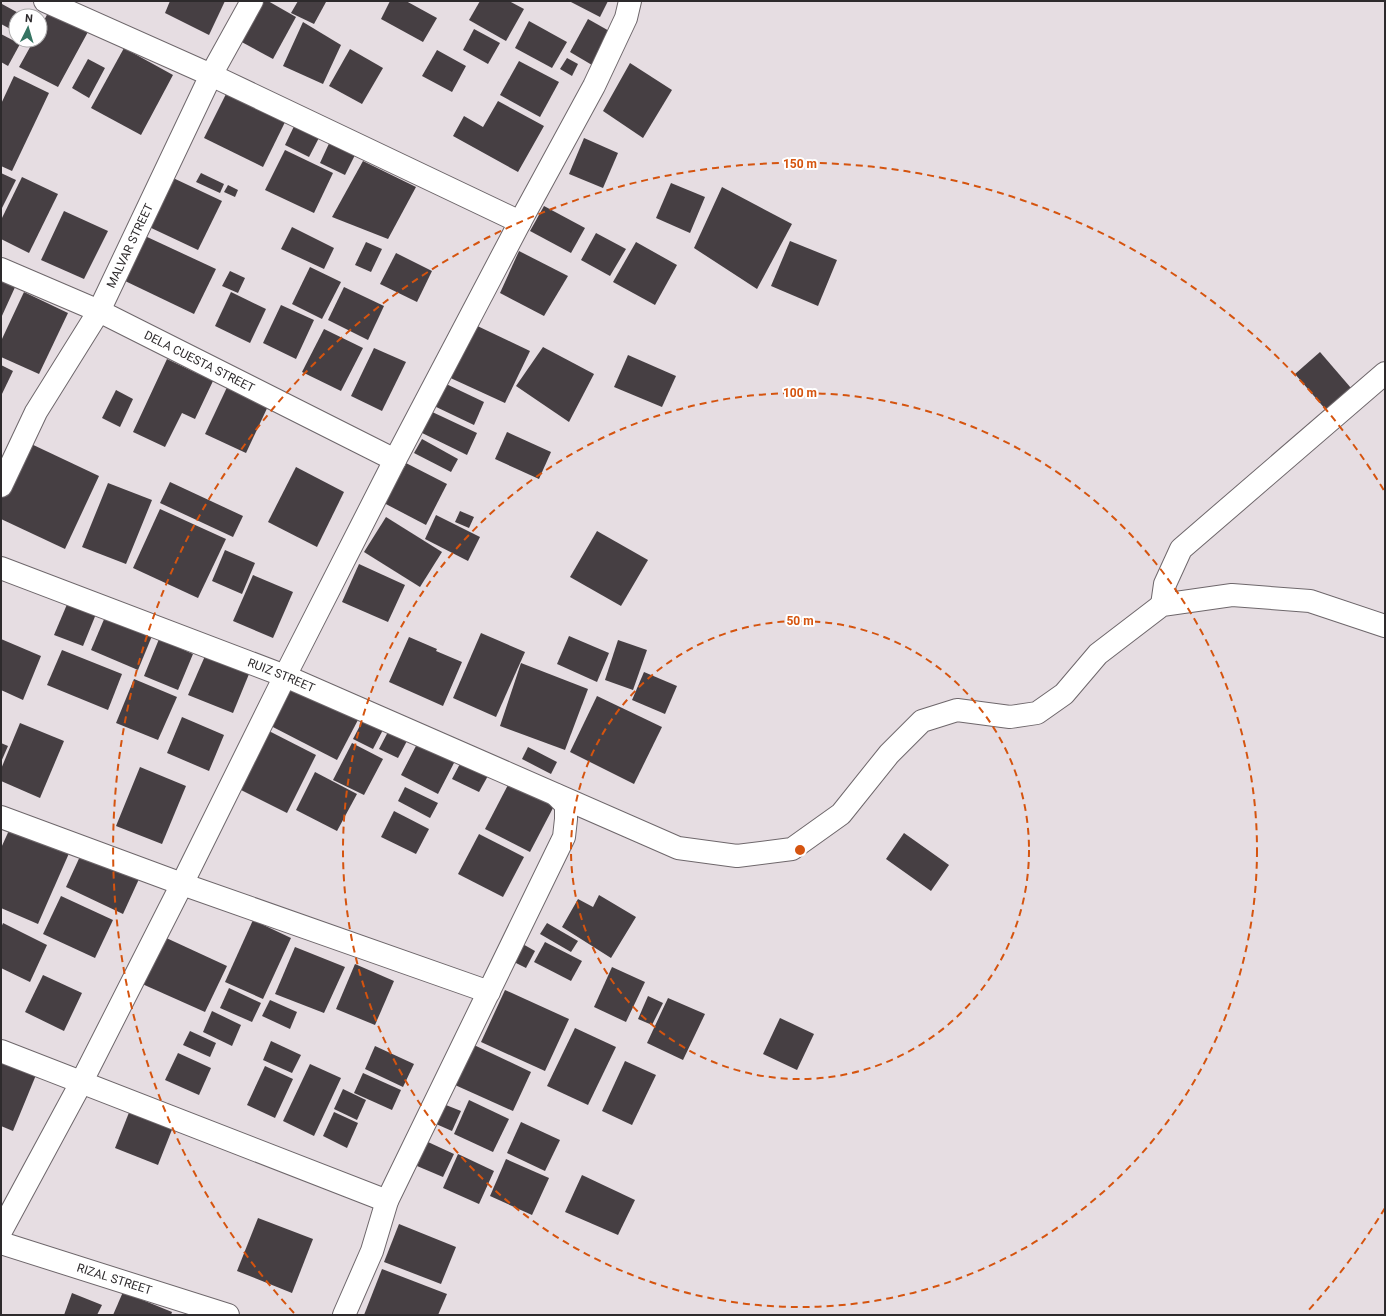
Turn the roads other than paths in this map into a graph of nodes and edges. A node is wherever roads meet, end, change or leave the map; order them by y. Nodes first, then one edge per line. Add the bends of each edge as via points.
1 (45, 1) edge
2 (252, 1) edge
3 (630, 1) edge
4 (211, 75) junction
5 (520, 222) junction
6 (1, 269) edge
7 (99, 312) junction
8 (1385, 373) edge
9 (395, 460) junction
10 (1, 486) edge
11 (1, 568) edge
12 (1162, 605) junction
13 (1385, 626) edge
14 (285, 676) junction
15 (556, 794) junction
16 (1, 816) edge
17 (182, 884) junction
18 (488, 992) junction
19 (1, 1051) edge
20 (81, 1083) junction
21 (387, 1201) junction
22 (1, 1231) edge
23 (1, 1243) edge
24 (228, 1315) edge
25 (344, 1315) edge

1 - 4 street
2 - 4 street, MALVAR STREET
3 - 5 street via 626,18 594,86
4 - 5 street
4 - 7 street, MALVAR STREET
5 - 9 street
6 - 7 street, DELA CUESTA STREET
7 - 9 street, DELA CUESTA STREET
7 - 10 street, MALVAR STREET via 36,412
8 - 12 street via 1181,549 1165,584
9 - 14 street
11 - 14 street, RUIZ STREET
12 - 13 street via 1232,594 1310,601
12 - 15 street, RUIZ STREET via 1098,654 1064,694 1037,713 1010,717 957,710 922,721 889,754 841,814 792,849 737,856 678,848
14 - 15 street, RUIZ STREET
14 - 17 street
15 - 18 street via 566,805 564,837
16 - 17 street
17 - 18 street
17 - 20 street
18 - 21 street
19 - 20 street
20 - 21 street
20 - 22 street
21 - 25 street via 372,1252
23 - 24 street, RIZAL STREET

